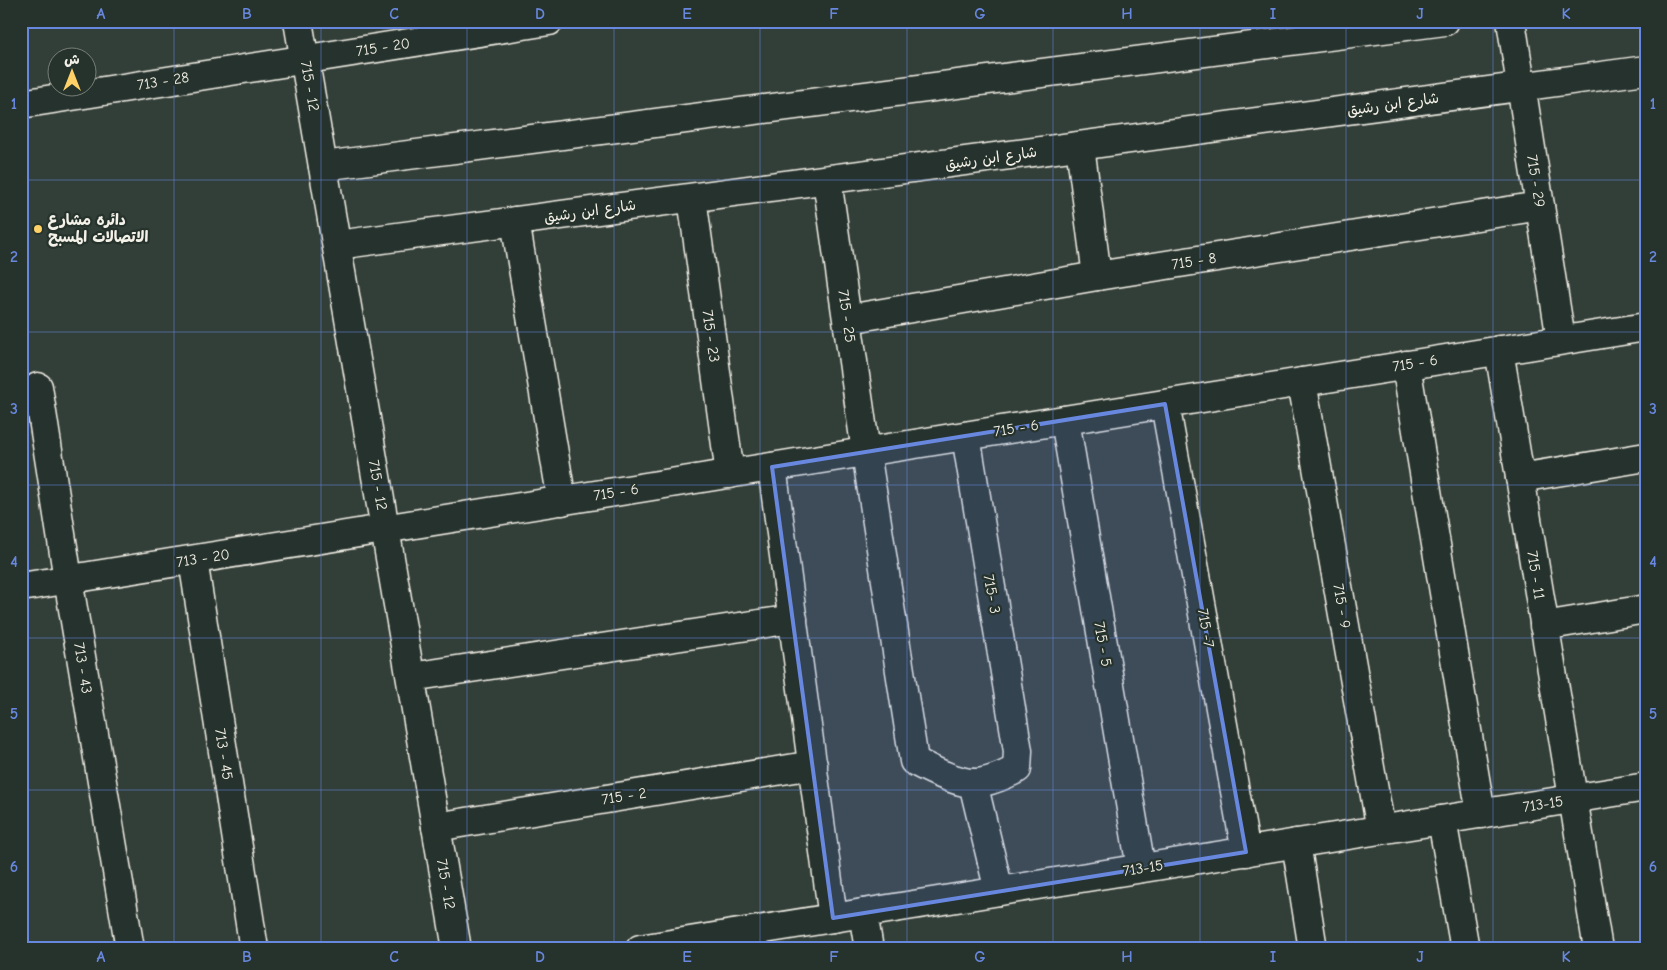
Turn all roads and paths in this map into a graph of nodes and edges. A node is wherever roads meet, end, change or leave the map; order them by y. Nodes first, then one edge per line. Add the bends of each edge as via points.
1 (298, 21) edge
2 (549, 21) edge
3 (1445, 21) edge
4 (1511, 21) edge
5 (305, 59) junction
6 (1646, 70) edge
7 (1521, 87) junction
8 (21, 104) edge
9 (1080, 146) junction
10 (324, 166) junction
11 (827, 180) junction
12 (692, 198) junction
13 (1540, 206) junction
14 (515, 221) junction
15 (337, 245) junction
16 (1097, 276) junction
17 (848, 319) junction
18 (1646, 326) edge
19 (1561, 340) junction
20 (1498, 350) junction
21 (1406, 365) junction
22 (1302, 382) junction
23 (38, 387) dead end
24 (1166, 404) junction
25 (1065, 420) junction
26 (966, 436) junction
27 (866, 452) junction
28 (1646, 457) edge
29 (772, 467) junction
30 (730, 474) junction
31 (1520, 478) junction
32 (562, 501) junction
33 (386, 529) junction
34 (193, 560) junction
35 (68, 579) junction
36 (21, 587) edge
37 (1646, 609) edge
38 (793, 620) junction
39 (1544, 626) junction
40 (411, 677) junction
41 (813, 765) junction
42 (972, 783) junction
43 (1646, 788) edge
44 (1572, 799) junction
45 (1482, 814) junction
46 (1442, 820) junction
47 (436, 827) junction
48 (1381, 830) junction
49 (1296, 843) junction
50 (1246, 852) junction
51 (1141, 868) junction
52 (999, 891) junction
53 (863, 913) junction
54 (833, 918) junction
55 (130, 949) edge
56 (254, 949) edge
57 (458, 949) edge
58 (640, 949) edge
59 (868, 949) edge
60 (1313, 949) edge
61 (1465, 949) edge
62 (1598, 949) edge

1 - 5 street, 715 - 12
2 - 5 street, 715 - 20
3 - 10 street
4 - 7 street, 715 - 29
5 - 8 street, 713 - 28
5 - 10 street, 715 - 12
6 - 7 street, شارع ابن رشيق
7 - 9 street, شارع ابن رشيق
7 - 13 street, 715 - 29
9 - 11 street, شارع ابن رشيق
9 - 16 street
10 - 15 street, 715 - 12
11 - 12 street, شارع ابن رشيق
11 - 17 street, 715 - 25
12 - 14 street, شارع ابن رشيق
12 - 30 street, 715 - 23
13 - 16 street, 715 - 8
13 - 19 street, 715 - 29
14 - 15 street, شارع ابن رشيق
14 - 32 street
15 - 33 street, 715 - 12
16 - 17 street, 715 - 8
17 - 27 street, 715 - 25
18 - 19 street, 715 - 6
19 - 20 street, 715 - 6
20 - 21 street, 715 - 6
20 - 31 street, 715 - 11
21 - 22 street, 715 - 6
21 - 45 street
22 - 24 street, 715 - 6
22 - 48 street, 715 - 9
23 - 35 street, 713 - 43
24 - 25 street, 715 - 6
24 - 50 street, 715 -7
25 - 26 street, 715 - 6
25 - 51 street, 715 - 5
26 - 27 street, 715 - 6
26 - 42 street, 715- 3 via 1018,751 1017,769 1003,777
27 - 29 street, 715 - 6
27 - 42 street, 715 - 25 via 914,761 941,775
28 - 31 street
29 - 30 street, 715 - 6
29 - 38 street
30 - 32 street, 715 - 6
31 - 39 street, 715 - 11
32 - 33 street, 715 - 6
33 - 34 street, 713 - 20
33 - 40 street, 715 - 12
34 - 35 street, 713 - 20
34 - 56 street, 713 - 45
35 - 36 street, 713 - 20
35 - 55 street, 713 - 43
37 - 39 street
38 - 40 street
38 - 41 street
39 - 44 street, 715 - 11
40 - 47 street, 715 - 12
41 - 47 street, 715 - 2
41 - 54 street
42 - 52 street
43 - 44 street, 713-15
44 - 45 street, 713-15
44 - 62 street, 715 - 11
45 - 46 street, 713-15
46 - 48 street, 713-15
46 - 61 street
47 - 57 street, 715 - 12
48 - 49 street, 713-15
49 - 50 street, 713-15
49 - 60 street
50 - 51 street, 713-15
51 - 52 street, 713-15
52 - 53 street, 713-15
53 - 54 street, 713-15
53 - 59 street
54 - 58 street, 713-15

